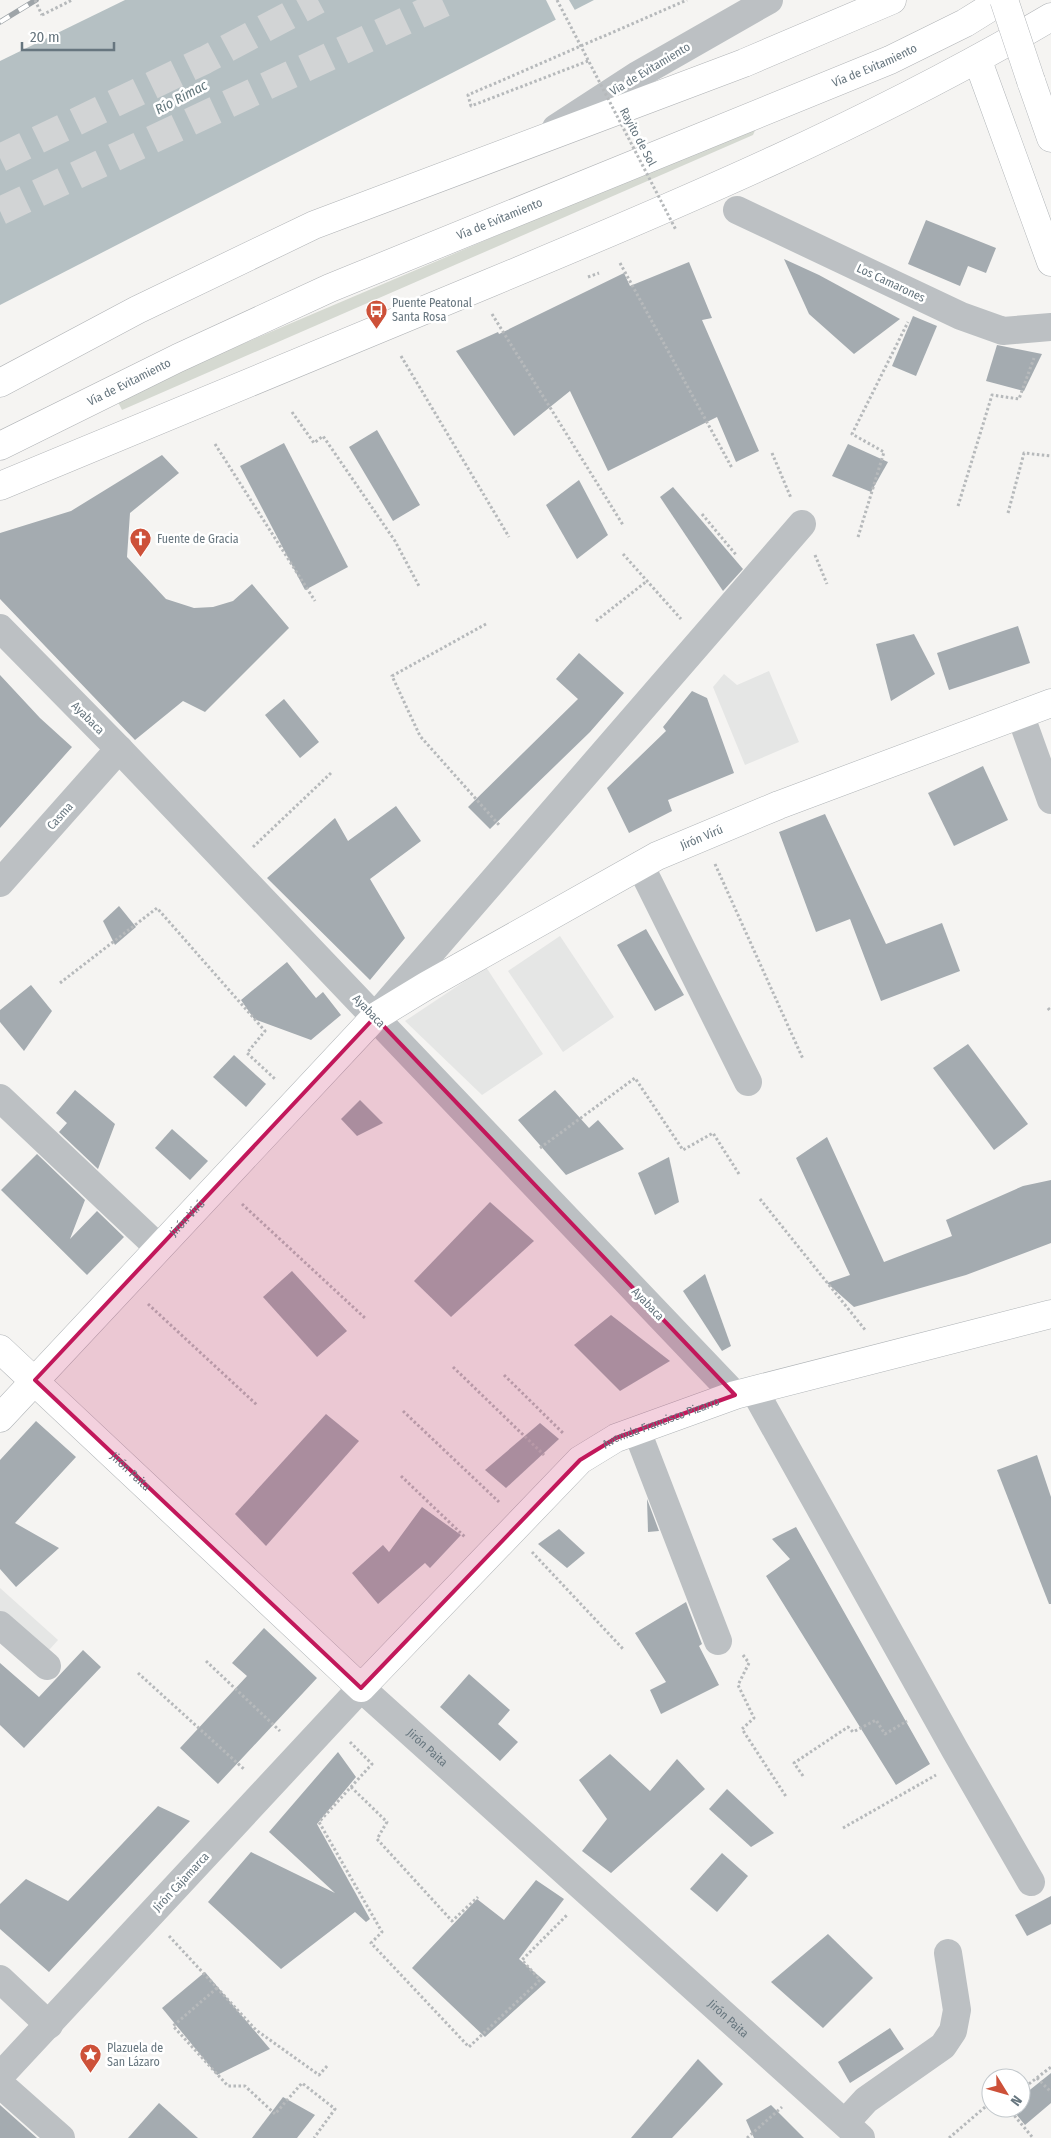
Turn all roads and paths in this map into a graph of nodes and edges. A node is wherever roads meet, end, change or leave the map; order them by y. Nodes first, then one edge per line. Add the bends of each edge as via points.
1 (35, 0) edge
2 (72, 0) edge
3 (556, 0) edge
4 (687, 0) edge
5 (769, 0) edge
6 (892, 0) edge
7 (1003, 0) edge
8 (1051, 17) edge
9 (588, 61) junction
10 (978, 61) junction
11 (1051, 138) edge
12 (533, 143) junction
13 (737, 210) dead end
14 (676, 230) dead end
15 (1051, 262) edge
16 (620, 263) dead end
17 (920, 297) junction
18 (489, 311) dead end
19 (1048, 328) edge
20 (401, 356) dead end
21 (0, 383) edge
22 (292, 412) dead end
23 (215, 444) dead end
24 (0, 446) edge
25 (1051, 456) edge
26 (732, 468) dead end
27 (0, 486) edge
28 (958, 506) dead end
29 (1008, 513) dead end
30 (702, 514) dead end
31 (802, 524) dead end
32 (623, 525) dead end
33 (510, 537) dead end
34 (858, 537) dead end
35 (623, 554) dead end
36 (756, 578) junction
37 (647, 581) junction
38 (420, 588) dead end
39 (315, 600) dead end
40 (596, 621) dead end
41 (486, 624) dead end
42 (0, 628) edge
43 (700, 641) junction
44 (1051, 703) edge
45 (1020, 714) junction
46 (119, 749) junction
47 (331, 773) dead end
48 (1051, 800) edge
49 (703, 837) junction
50 (520, 850) junction
51 (640, 866) junction
52 (232, 867) junction
53 (0, 883) edge
54 (60, 983) dead end
55 (1048, 1008) dead end
56 (1051, 1012) edge
57 (375, 1017) junction
58 (803, 1059) dead end
59 (748, 1082) dead end
60 (0, 1098) edge
61 (298, 1100) junction
62 (516, 1165) junction
63 (738, 1174) dead end
64 (219, 1183) junction
65 (760, 1199) dead end
66 (159, 1248) junction
67 (126, 1283) junction
68 (1051, 1314) edge
69 (366, 1319) dead end
70 (0, 1349) edge
71 (886, 1356) junction
72 (454, 1366) dead end
73 (504, 1375) dead end
74 (35, 1380) junction
75 (744, 1392) junction
76 (257, 1405) dead end
77 (403, 1411) dead end
78 (0, 1418) edge
79 (636, 1431) junction
80 (587, 1456) junction
81 (401, 1476) dead end
82 (565, 1476) junction
83 (517, 1527) junction
84 (487, 1558) junction
85 (0, 1625) edge
86 (718, 1641) joint
87 (624, 1650) dead end
88 (206, 1661) dead end
89 (47, 1666) dead end
90 (138, 1673) dead end
91 (361, 1688) junction
92 (931, 1708) junction
93 (330, 1722) junction
94 (303, 1752) junction
95 (960, 1760) junction
96 (803, 1776) dead end
97 (351, 1787) junction
98 (267, 1790) junction
99 (787, 1798) dead end
100 (843, 1828) dead end
101 (1031, 1882) dead end
102 (590, 1893) junction
103 (478, 1898) dead end
104 (150, 1916) junction
105 (948, 1953) dead end
106 (0, 1979) edge
107 (217, 1988) junction
108 (49, 2025) junction
109 (328, 2065) dead end
110 (1051, 2067) edge
111 (0, 2076) edge
112 (1037, 2078) junction
113 (1031, 2082) edge
114 (0, 2084) edge
115 (805, 2086) junction
116 (1051, 2092) edge
117 (981, 2111) edge
118 (1016, 2118) edge
119 (853, 2130) edge
120 (61, 2138) edge
121 (314, 2138) edge
122 (747, 2138) edge
123 (949, 2138) edge
124 (1033, 2138) edge

1 - 2 path, bridge via 42,15
3 - 9 path, Rayito de Sol, bridge
4 - 9 path via 468,95 472,106
5 - 12 street, Via de Evitamiento via 636,76
6 - 12 main road via 744,63
7 - 11 main road, bridge
7 - 24 main road, Vía de Evitamiento via 890,60 330,288 178,358
8 - 10 main road
9 - 14 path, Rayito de Sol, bridge
10 - 15 main road
10 - 27 main road via 893,105 704,192
12 - 21 main road via 314,225 137,310
13 - 17 street, Los Camarones
16 - 26 path
17 - 19 street, Los Camarones via 1003,331
17 - 34 path via 852,434 884,452
18 - 32 path
19 - 28 path via 1019,399 992,395
20 - 33 path
22 - 38 path via 314,443 324,436 395,541
23 - 39 path
25 - 29 path via 1024,453
30 - 36 path
31 - 36 street, Jirón Virú
35 - 37 path
36 - 43 street, Jirón Virú
37 - 40 path
37 - 43 path
41 - 50 path via 392,676 420,736
42 - 46 street, Ayabaca
43 - 50 street, Jirón Virú
44 - 45 main road, Jirón Virú
45 - 48 street
45 - 49 main road, Jirón Virú
46 - 52 street, Ayabaca
46 - 53 street, Casma
47 - 52 path
49 - 51 main road, Jirón Virú
49 - 58 path
50 - 57 street, Jirón Virú
51 - 57 main road, Jirón Virú
51 - 59 street
52 - 57 street, Ayabaca
54 - 61 path via 158,908 265,1032 247,1053
55 - 56 path
57 - 61 main road, Jirón Virú
57 - 62 street, Ayabaca
60 - 66 street
61 - 64 main road, Jirón Virú
62 - 63 path via 635,1078 683,1150 713,1133
62 - 75 street, Ayabaca
64 - 66 main road, Jirón Virú
64 - 69 path
65 - 71 path
66 - 67 main road, Jirón Virú
67 - 74 main road, Jirón Virú
67 - 76 path
68 - 71 main road, Avenida Francisco Pizarro
70 - 74 main road, Jirón Paita
71 - 75 main road, Avenida Francisco Pizarro
72 - 82 path
73 - 80 path
74 - 78 main road, Jirón Virú
74 - 91 main road, Jirón Paita
75 - 79 main road, Avenida Francisco Pizarro
75 - 92 street, Ayabaca
77 - 83 path
79 - 80 main road, Avenida Francisco Pizarro via 616,1438
79 - 86 street
80 - 82 main road, Avenida Francisco Pizarro
81 - 84 path
82 - 83 main road, Avenida Francisco Pizarro
83 - 84 main road, Avenida Francisco Pizarro
83 - 87 path
84 - 91 main road, Avenida Francisco Pizarro
85 - 89 street
86 - 99 path via 733,1642 749,1663 738,1685 754,1718 742,1730
88 - 94 path
90 - 98 path
91 - 93 street, Jirón Cajamarca
91 - 102 street, Jirón Paita
92 - 95 street, Ayabaca
92 - 96 path via 885,1734 876,1720 853,1732 848,1727 794,1763
93 - 94 street, Jirón Cajamarca
93 - 97 path via 372,1764
94 - 98 street, Jirón Cajamarca
95 - 100 path
95 - 101 street, Ayabaca
97 - 102 path via 319,1822 382,1932 371,1943 469,2046 540,1980 522,1960
97 - 103 path via 387,1822 377,1839 452,1922
98 - 104 street, Jirón Cajamarca
102 - 115 street, Jirón Paita
104 - 107 path
104 - 108 street, Jirón Cajamarca
105 - 119 street via 957,2010 953,2031 944,2046 866,2100
106 - 108 street
107 - 109 path via 256,2030 306,2067 319,2075
107 - 121 path via 173,2026 228,2086 245,2086 275,2114 302,2083 335,2109
108 - 111 street, Jirón Cajamarca
110 - 112 path
112 - 113 path
112 - 116 path
114 - 120 street
115 - 119 street, Jirón Paita
115 - 122 path
117 - 123 path
118 - 124 path

